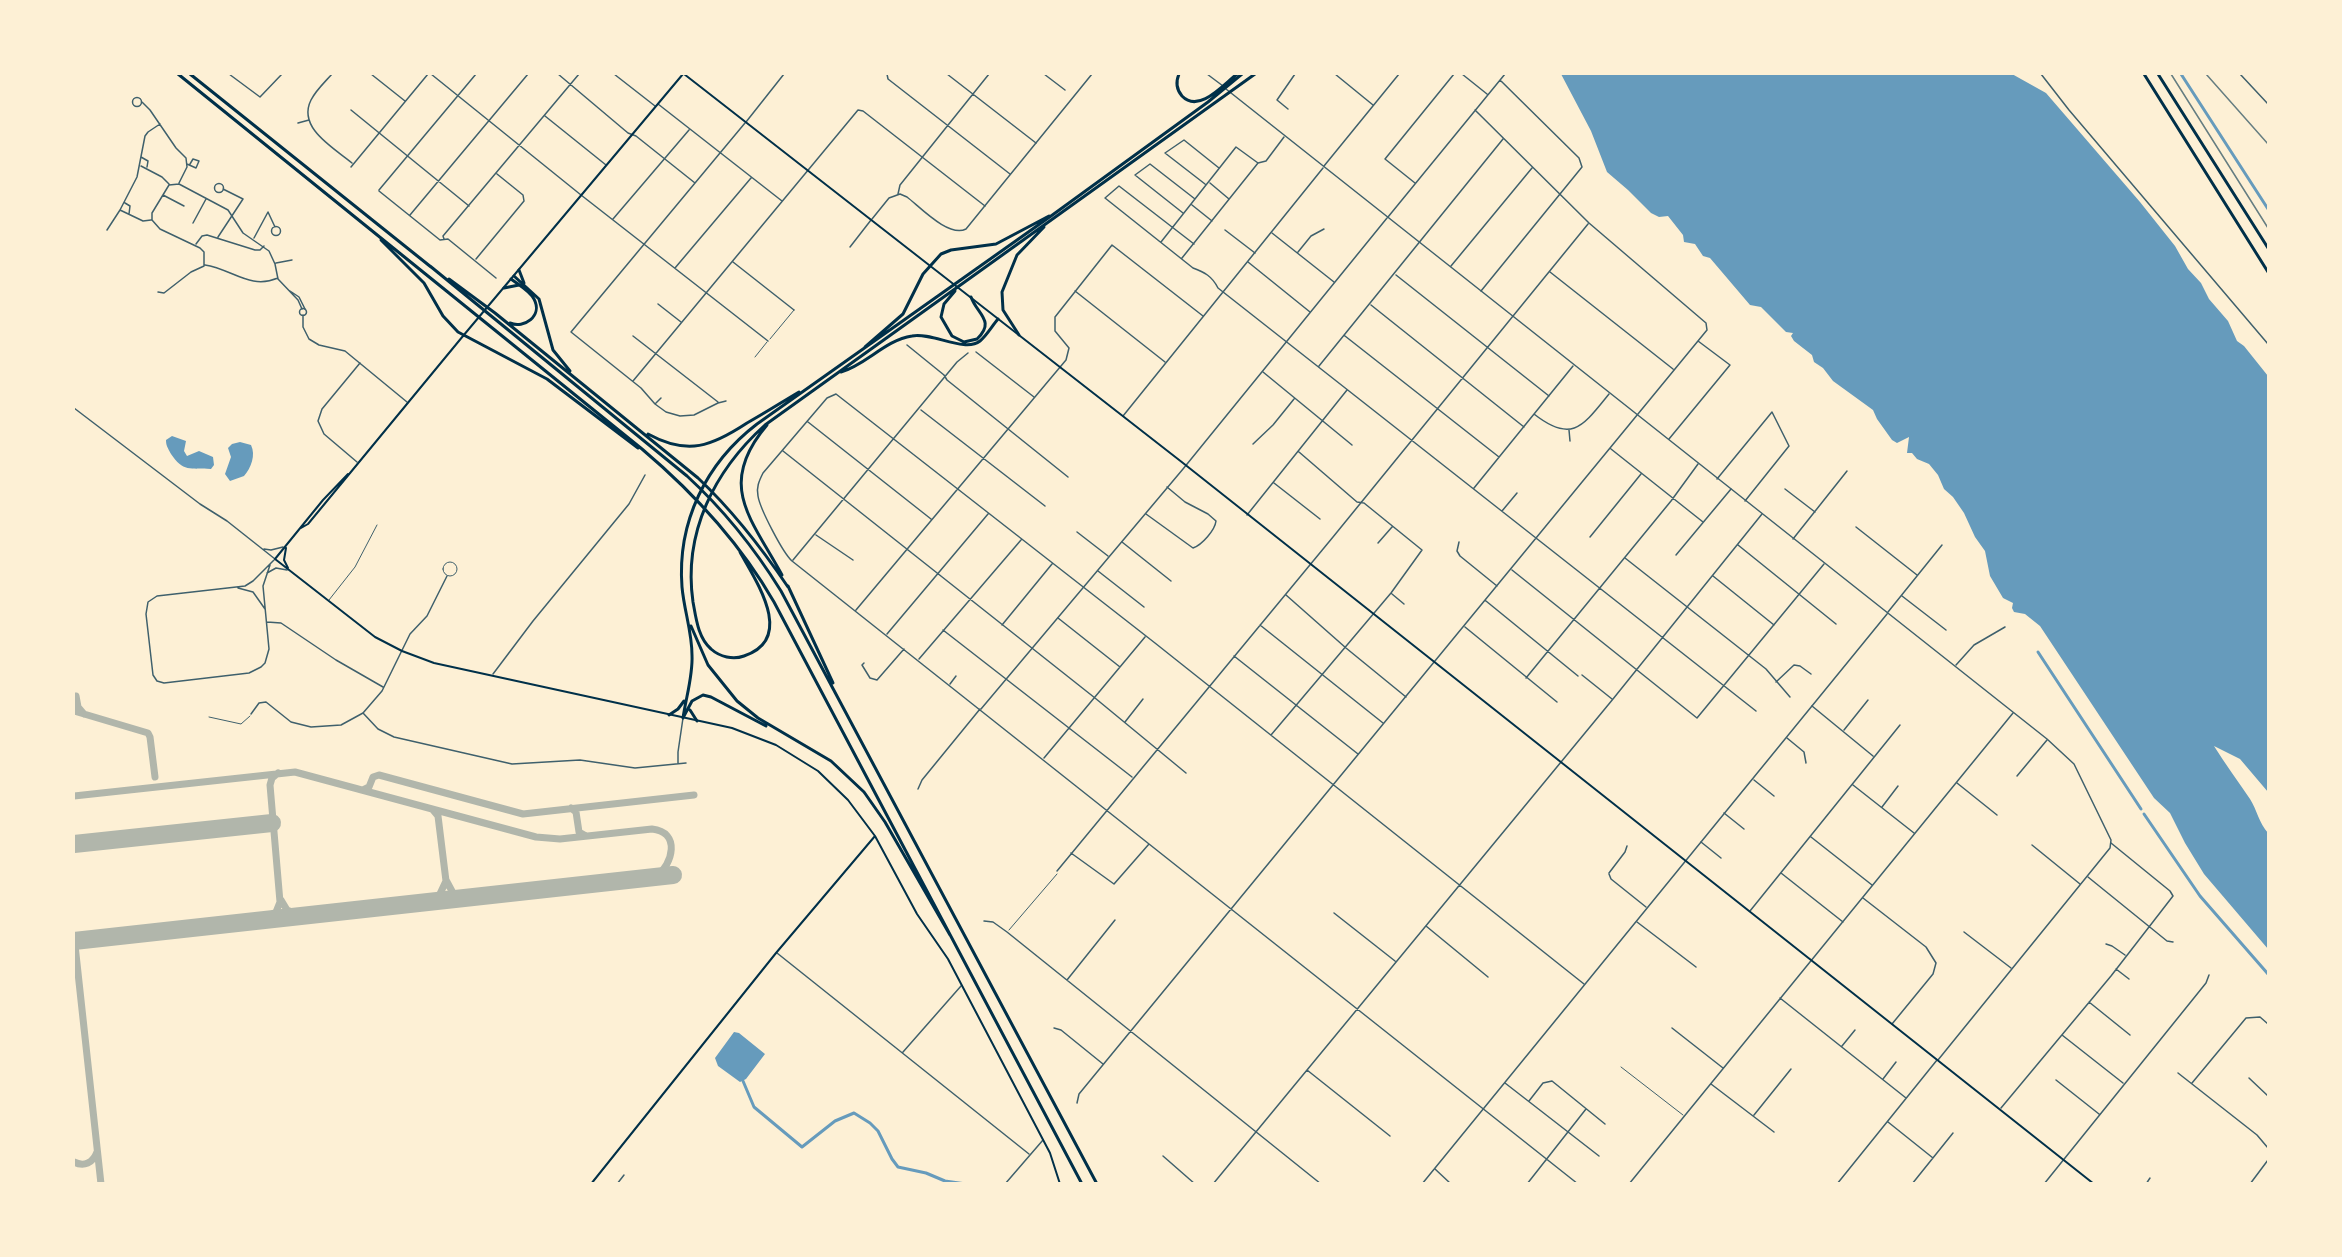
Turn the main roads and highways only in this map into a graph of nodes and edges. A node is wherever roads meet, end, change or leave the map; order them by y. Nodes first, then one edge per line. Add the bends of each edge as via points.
1 (178, 74) edge
2 (190, 74) edge
3 (684, 74) edge
4 (1179, 74) edge
5 (1240, 74) edge
6 (1256, 74) edge
7 (2144, 74) edge
8 (2158, 74) edge
9 (1051, 216) junction
10 (1046, 225) junction
11 (376, 235) junction
12 (2268, 248) edge
13 (929, 265) junction
14 (430, 266) junction
15 (519, 270) junction
16 (2268, 272) edge
17 (513, 278) junction
18 (519, 285) junction
19 (525, 285) junction
20 (504, 288) junction
21 (956, 289) junction
22 (971, 297) junction
23 (495, 313) junction
24 (998, 319) junction
25 (1019, 335) junction
26 (463, 336) junction
27 (864, 349) junction
28 (839, 372) junction
29 (820, 378) junction
30 (585, 385) junction
31 (768, 423) junction
32 (637, 427) junction
33 (642, 449) junction
34 (733, 540) junction
35 (286, 546) junction
36 (289, 571) junction
37 (788, 587) junction
38 (686, 613) junction
39 (686, 700) junction
40 (689, 708) junction
41 (669, 714) junction
42 (849, 716) junction
43 (683, 718) junction
44 (697, 721) junction
45 (778, 731) junction
46 (875, 836) junction
47 (952, 937) junction
48 (592, 1182) edge
49 (1060, 1184) edge
50 (1082, 1184) edge
51 (1097, 1184) edge
52 (2094, 1184) edge

1 - 11 highway
2 - 14 highway
3 - 13 main road
3 - 15 main road
4 - 5 highway via 1179,92 1197,102
5 - 9 highway via 1208,102
6 - 10 highway
7 - 16 highway
8 - 12 highway
9 - 13 highway via 996,244 947,251
9 - 27 highway
10 - 21 highway
10 - 25 highway via 1017,255 1002,292 1003,310
11 - 26 highway via 424,283 446,319
11 - 33 highway
13 - 22 main road
13 - 27 highway via 906,311
14 - 23 highway
14 - 42 highway via 672,463 718,507 773,579
15 - 17 main road
15 - 19 highway
17 - 18 highway
17 - 19 highway
17 - 20 main road
18 - 20 highway
18 - 23 highway via 535,301 536,312 531,320 515,325
19 - 30 highway via 539,300 553,350
20 - 26 main road
21 - 22 highway via 944,304 941,317 952,336 964,342 977,339 985,327 984,317
21 - 28 highway
22 - 24 main road
23 - 30 highway
24 - 25 main road
24 - 28 highway via 974,344 928,335 909,336
25 - 52 main road
26 - 33 highway via 542,375
26 - 35 main road
27 - 29 highway
28 - 31 highway
29 - 32 highway via 710,444 672,444
29 - 38 highway via 742,436 697,495 682,567
30 - 32 highway
31 - 34 highway via 742,446 716,483 706,502 692,557 692,592 699,630 710,648 739,658 761,647 771,622 768,607
31 - 37 highway via 747,454 741,493 749,518
32 - 37 highway via 727,505
33 - 34 highway
34 - 47 highway via 774,602
35 - 36 main road via 284,560
35 - 36 main road via 275,559
36 - 41 main road via 366,631 402,651 493,677
37 - 42 highway
38 - 39 highway via 693,656
38 - 45 highway via 699,649 724,688
39 - 41 highway
39 - 43 highway
40 - 43 highway
40 - 44 highway
40 - 45 highway via 696,697 708,696
41 - 43 main road
42 - 51 highway
43 - 44 main road
44 - 46 main road via 758,737 804,761 841,792
45 - 47 highway via 831,761 864,792
46 - 48 main road
46 - 49 main road via 917,914 944,952 1044,1140
47 - 50 highway

